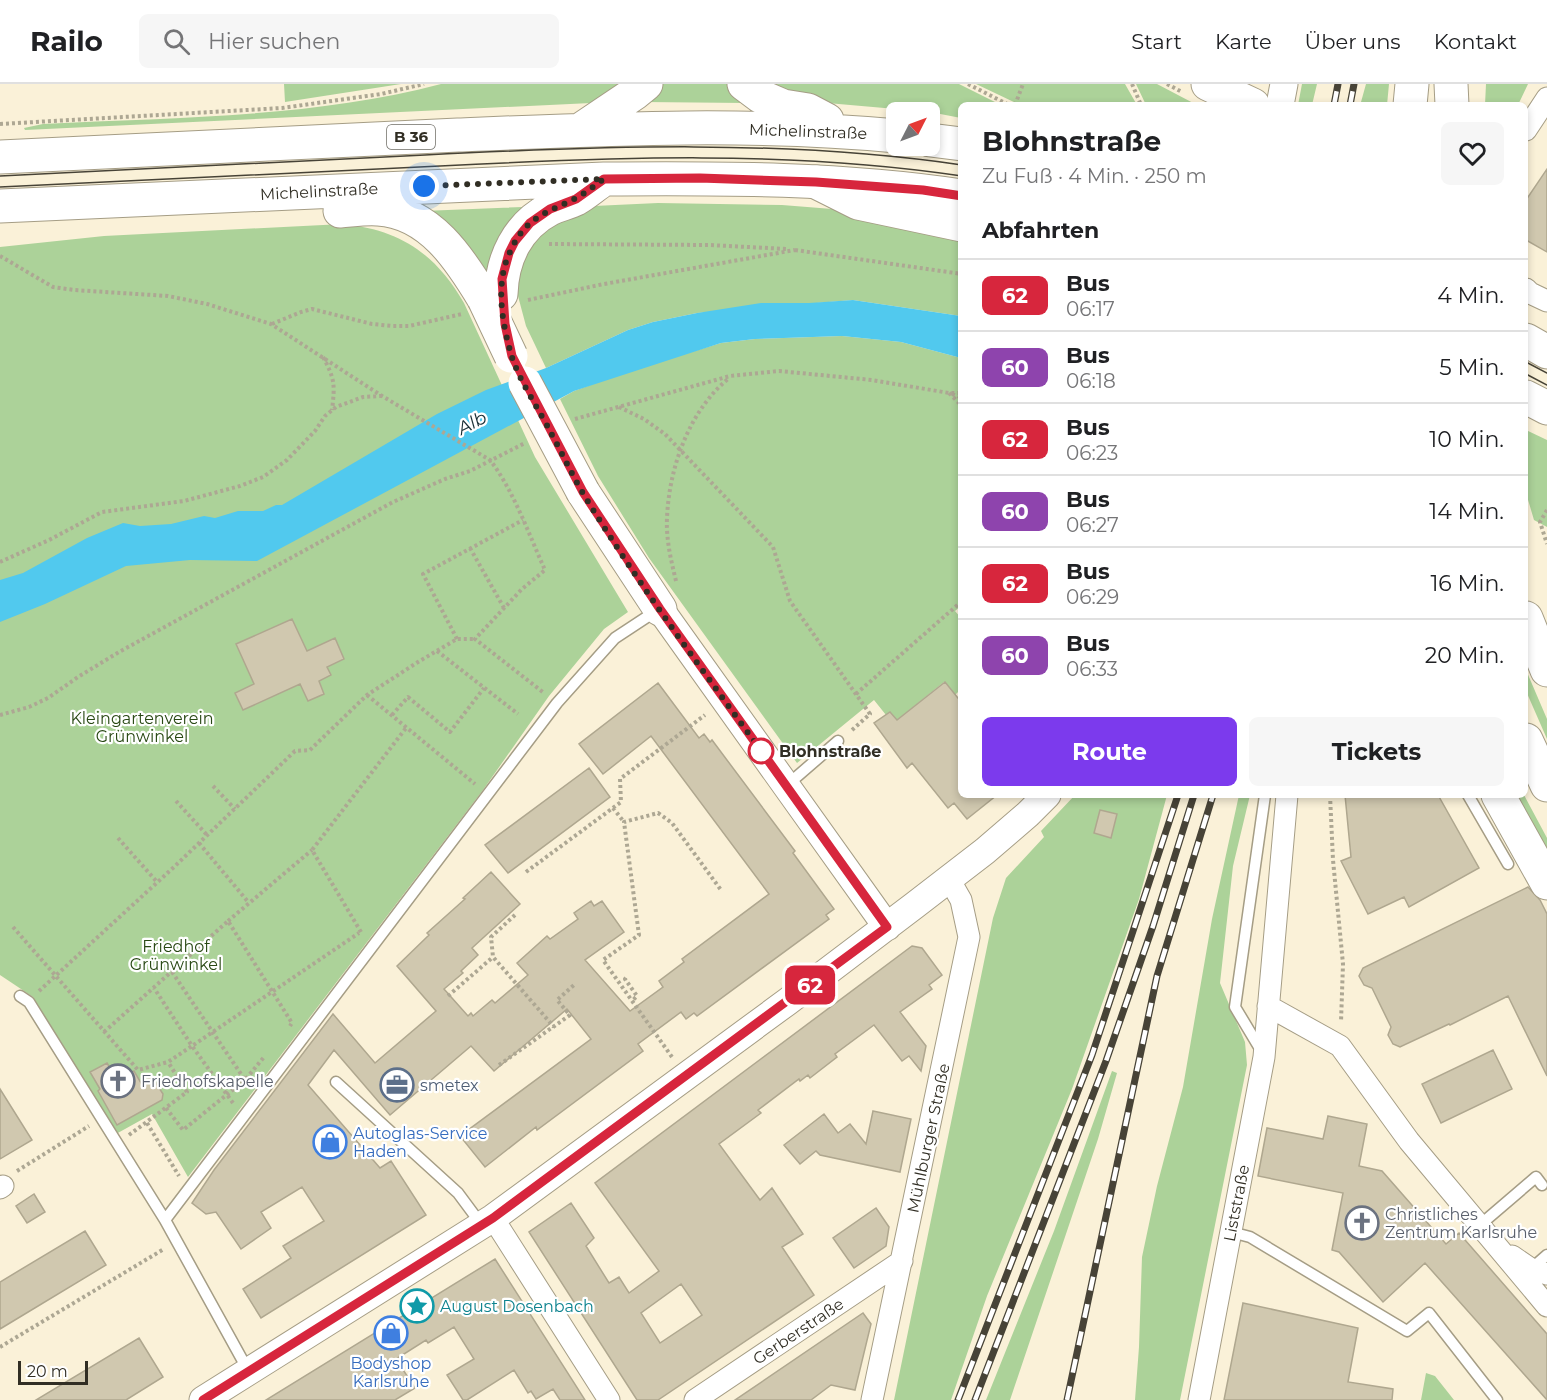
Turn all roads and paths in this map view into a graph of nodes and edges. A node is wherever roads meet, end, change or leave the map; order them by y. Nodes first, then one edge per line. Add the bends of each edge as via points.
1 (424, 84) edge
2 (645, 84) edge
3 (744, 84) edge
4 (968, 84) edge
5 (1023, 84) edge
6 (1132, 84) edge
7 (1208, 84) edge
8 (1284, 84) edge
9 (1412, 84) edge
10 (1451, 84) edge
11 (1547, 98) edge
12 (1003, 102) edge
13 (1016, 102) edge
14 (1140, 102) edge
15 (1246, 102) edge
16 (1281, 102) edge
17 (1410, 102) edge
18 (1452, 102) edge
19 (0, 124) edge
20 (1528, 127) edge
21 (580, 130) junction
22 (850, 132) junction
23 (886, 135) edge
24 (940, 141) edge
25 (958, 144) edge
26 (0, 157) edge
27 (604, 179) junction
28 (816, 182) junction
29 (270, 193) junction
30 (958, 195) edge
31 (0, 206) edge
32 (947, 222) edge
33 (546, 243) dead end
34 (795, 250) junction
35 (0, 255) edge
36 (958, 273) edge
37 (1528, 291) edge
38 (1547, 301) edge
39 (494, 302) junction
40 (271, 324) junction
41 (1528, 341) edge
42 (1547, 352) edge
43 (323, 356) junction
44 (730, 376) junction
45 (949, 393) junction
46 (958, 393) edge
47 (382, 396) junction
48 (958, 396) edge
49 (1528, 398) edge
50 (958, 402) edge
51 (619, 407) junction
52 (1547, 408) edge
53 (332, 410) junction
54 (578, 417) dead end
55 (520, 446) dead end
56 (681, 449) junction
57 (490, 460) junction
58 (1547, 510) edge
59 (523, 520) junction
60 (1547, 544) edge
61 (470, 548) junction
62 (0, 562) edge
63 (958, 605) edge
64 (504, 608) junction
65 (660, 609) junction
66 (1528, 623) edge
67 (457, 639) junction
68 (475, 639) junction
69 (437, 651) junction
70 (1547, 670) edge
71 (484, 688) junction
72 (856, 694) junction
73 (367, 695) junction
74 (724, 700) junction
75 (557, 703) junction
76 (518, 714) dead end
77 (0, 715) edge
78 (392, 715) junction
79 (406, 728) junction
80 (838, 741) joint
81 (1528, 744) edge
82 (475, 783) junction
83 (1547, 785) edge
84 (213, 786) dead end
85 (786, 786) junction
86 (468, 792) dead end
87 (488, 794) junction
88 (1044, 798) edge
89 (1265, 798) edge
90 (1287, 798) edge
91 (1330, 798) edge
92 (1470, 798) edge
93 (1500, 798) edge
94 (176, 801) dead end
95 (613, 808) junction
96 (235, 809) junction
97 (624, 822) junction
98 (207, 835) junction
99 (118, 838) dead end
100 (199, 843) junction
101 (312, 850) junction
102 (1508, 864) dead end
103 (526, 872) dead end
104 (949, 879) junction
105 (157, 882) junction
106 (1547, 883) edge
107 (721, 890) dead end
108 (249, 903) junction
109 (515, 915) dead end
110 (228, 921) junction
111 (368, 923) dead end
112 (13, 927) dead end
113 (887, 927) junction
114 (361, 932) junction
115 (493, 957) junction
116 (172, 972) junction
117 (55, 975) junction
118 (626, 978) dead end
119 (575, 984) dead end
120 (154, 988) junction
121 (273, 992) junction
122 (448, 996) dead end
123 (25, 999) joint
124 (632, 1001) junction
125 (1268, 1006) junction
126 (554, 1027) junction
127 (212, 1031) junction
128 (104, 1032) junction
129 (285, 1032) dead end
130 (192, 1046) junction
131 (1340, 1046) junction
132 (265, 1056) dead end
133 (1264, 1057) junction
134 (168, 1062) junction
135 (499, 1065) dead end
136 (687, 1077) junction
137 (246, 1080) junction
138 (336, 1082) dead end
139 (226, 1096) junction
140 (165, 1108) junction
141 (244, 1116) junction
142 (101, 1120) junction
143 (147, 1123) junction
144 (136, 1131) dead end
145 (1542, 1185) dead end
146 (2, 1187) edge
147 (187, 1191) junction
148 (165, 1220) junction
149 (487, 1222) junction
150 (1480, 1225) junction
151 (1231, 1232) junction
152 (1497, 1245) junction
153 (157, 1253) dead end
154 (902, 1262) junction
155 (1542, 1266) edge
156 (1547, 1306) edge
157 (0, 1347) edge
158 (249, 1372) junction
159 (203, 1400) edge
160 (609, 1400) edge
161 (694, 1400) edge
162 (872, 1400) edge
163 (1199, 1400) edge
164 (1497, 1400) edge

1 - 19 path via 282,108
2 - 21 main road
3 - 22 main road via 760,96 783,106 808,110
4 - 12 path
5 - 13 path
6 - 14 path
7 - 15 main road
8 - 16 street
9 - 17 main road
10 - 18 main road
11 - 20 street
21 - 22 main road, Michelinstraße / B 36 via 668,127
21 - 26 main road, Michelinstraße / B 36
22 - 23 main road, Michelinstraße / B 36
24 - 25 main road
27 - 28 main road, Michelinstraße
27 - 29 main road, Michelinstraße
27 - 39 main road via 576,199 540,215 523,231 504,266
28 - 30 main road, Michelinstraße
28 - 32 main road via 858,203
29 - 31 main road, Michelinstraße
29 - 39 main road via 300,206 329,211 379,209 407,216 450,248
33 - 34 path
34 - 36 path
34 - 39 path
35 - 40 path via 53,287 168,296
37 - 38 street
39 - 40 path via 408,326 372,324 312,309
39 - 65 main road, bridge via 512,356 583,492
40 - 43 path
41 - 42 main road
43 - 47 path
43 - 53 path via 333,375
44 - 45 path via 779,372 872,380
44 - 51 path
44 - 56 path via 699,411
45 - 46 path
45 - 48 path
45 - 50 path
47 - 53 path via 363,397
47 - 57 path
49 - 52 main road
51 - 54 path
51 - 56 path via 644,419
53 - 62 path via 288,460 262,477 184,501 102,512
55 - 57 path
56 - 65 path via 669,489 667,519 668,548 677,583
56 - 72 path via 773,547 790,601
57 - 59 path
57 - 77 path via 365,517 111,657 48,698
58 - 60 path via 1540,522
59 - 61 path
59 - 64 path via 545,570
61 - 64 path
61 - 67 path via 423,574
63 - 72 path
64 - 68 path
65 - 74 street
65 - 75 lane via 615,638
66 - 70 main road
67 - 68 path
67 - 69 path
68 - 75 path
69 - 71 path
69 - 73 path
71 - 76 path
71 - 78 path via 450,732 408,698
72 - 80 path via 870,714
73 - 78 path
73 - 96 path via 310,750 295,751
74 - 85 street
74 - 95 path via 620,778 621,802
75 - 87 lane
78 - 79 path
79 - 82 path
79 - 101 path
80 - 85 lane
81 - 83 main road
82 - 86 path
82 - 87 path
84 - 96 path
85 - 113 street
87 - 141 lane
88 - 104 street
89 - 133 lane via 1235,1007
90 - 125 street, Liststraße
91 - 131 path via 1343,964
92 - 102 lane
93 - 106 main road
94 - 98 path
95 - 97 path
95 - 103 path
96 - 98 path
97 - 107 path via 662,814
97 - 124 path via 639,935 603,960
98 - 100 path
99 - 105 path
100 - 105 path
100 - 108 path
101 - 108 path
101 - 114 path
104 - 113 street
104 - 154 street, Mühlburger Straße via 962,900 969,937
105 - 117 path
108 - 110 path
109 - 115 path via 491,937
110 - 116 path
110 - 121 path
111 - 114 path
112 - 117 path
113 - 136 street
114 - 121 path
115 - 122 path
115 - 126 path
116 - 120 path
116 - 127 path
117 - 123 path
117 - 128 path
118 - 124 path via 637,996
119 - 126 path via 557,1000 570,1015
120 - 128 path
120 - 130 path
121 - 127 path
121 - 129 path via 292,1023
123 - 142 lane
124 - 136 path
125 - 131 street
125 - 133 street, Liststraße
126 - 135 path
127 - 130 path
127 - 137 path
128 - 134 path via 138,1070
130 - 134 path
130 - 139 path
131 - 150 street via 1409,1141
132 - 137 path
133 - 151 street, Liststraße
134 - 140 path via 187,1092
136 - 149 street
137 - 139 path
138 - 149 lane
139 - 140 path via 183,1130
139 - 141 path
140 - 143 path
141 - 147 lane
142 - 146 path via 5,1178
142 - 148 lane
143 - 144 path
143 - 147 path
145 - 150 lane via 1536,1177
147 - 148 lane
148 - 158 lane
149 - 158 street
149 - 160 street
150 - 152 street
151 - 163 street, Liststraße
151 - 164 lane via 1250,1237 1407,1332 1430,1313
152 - 155 street
152 - 156 street
153 - 157 path
154 - 161 street, Gerberstraße
154 - 162 street, Mühlburger Straße
158 - 159 street

